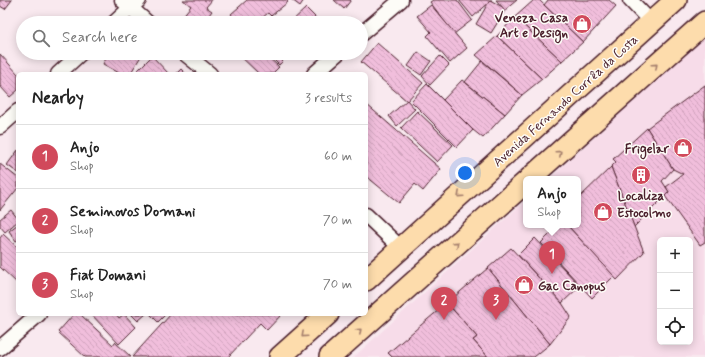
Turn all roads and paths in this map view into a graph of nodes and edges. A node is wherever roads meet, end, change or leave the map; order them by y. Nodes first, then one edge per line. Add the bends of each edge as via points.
1 (401, 0) edge
2 (630, 0) edge
3 (676, 0) edge
4 (130, 3) edge
5 (120, 16) edge
6 (142, 16) edge
7 (651, 22) junction
8 (705, 22) edge
9 (368, 28) edge
10 (73, 60) edge
11 (193, 60) edge
12 (330, 60) edge
13 (60, 72) edge
14 (208, 72) edge
15 (316, 72) edge
16 (16, 113) edge
17 (0, 127) edge
18 (533, 176) edge
19 (523, 185) edge
20 (368, 217) edge
21 (402, 248) junction
22 (368, 278) edge
23 (37, 316) edge
24 (326, 316) edge
25 (0, 348) edge
26 (280, 357) edge
27 (330, 357) edge

1 - 9 street
2 - 7 street
3 - 7 main road, Avenida Fernando Corrêa da Costa
4 - 5 street
4 - 6 street
7 -> 21 main road, Avenida Fernando Corrêa da Costa
18 -> 8 main road
10 - 13 street
11 - 14 street
12 - 15 street
16 - 17 street
27 -> 19 main road
20 - 21 street
21 - 22 main road, Avenida Fernando Corrêa da Costa
23 - 25 street
24 -> 26 main road

